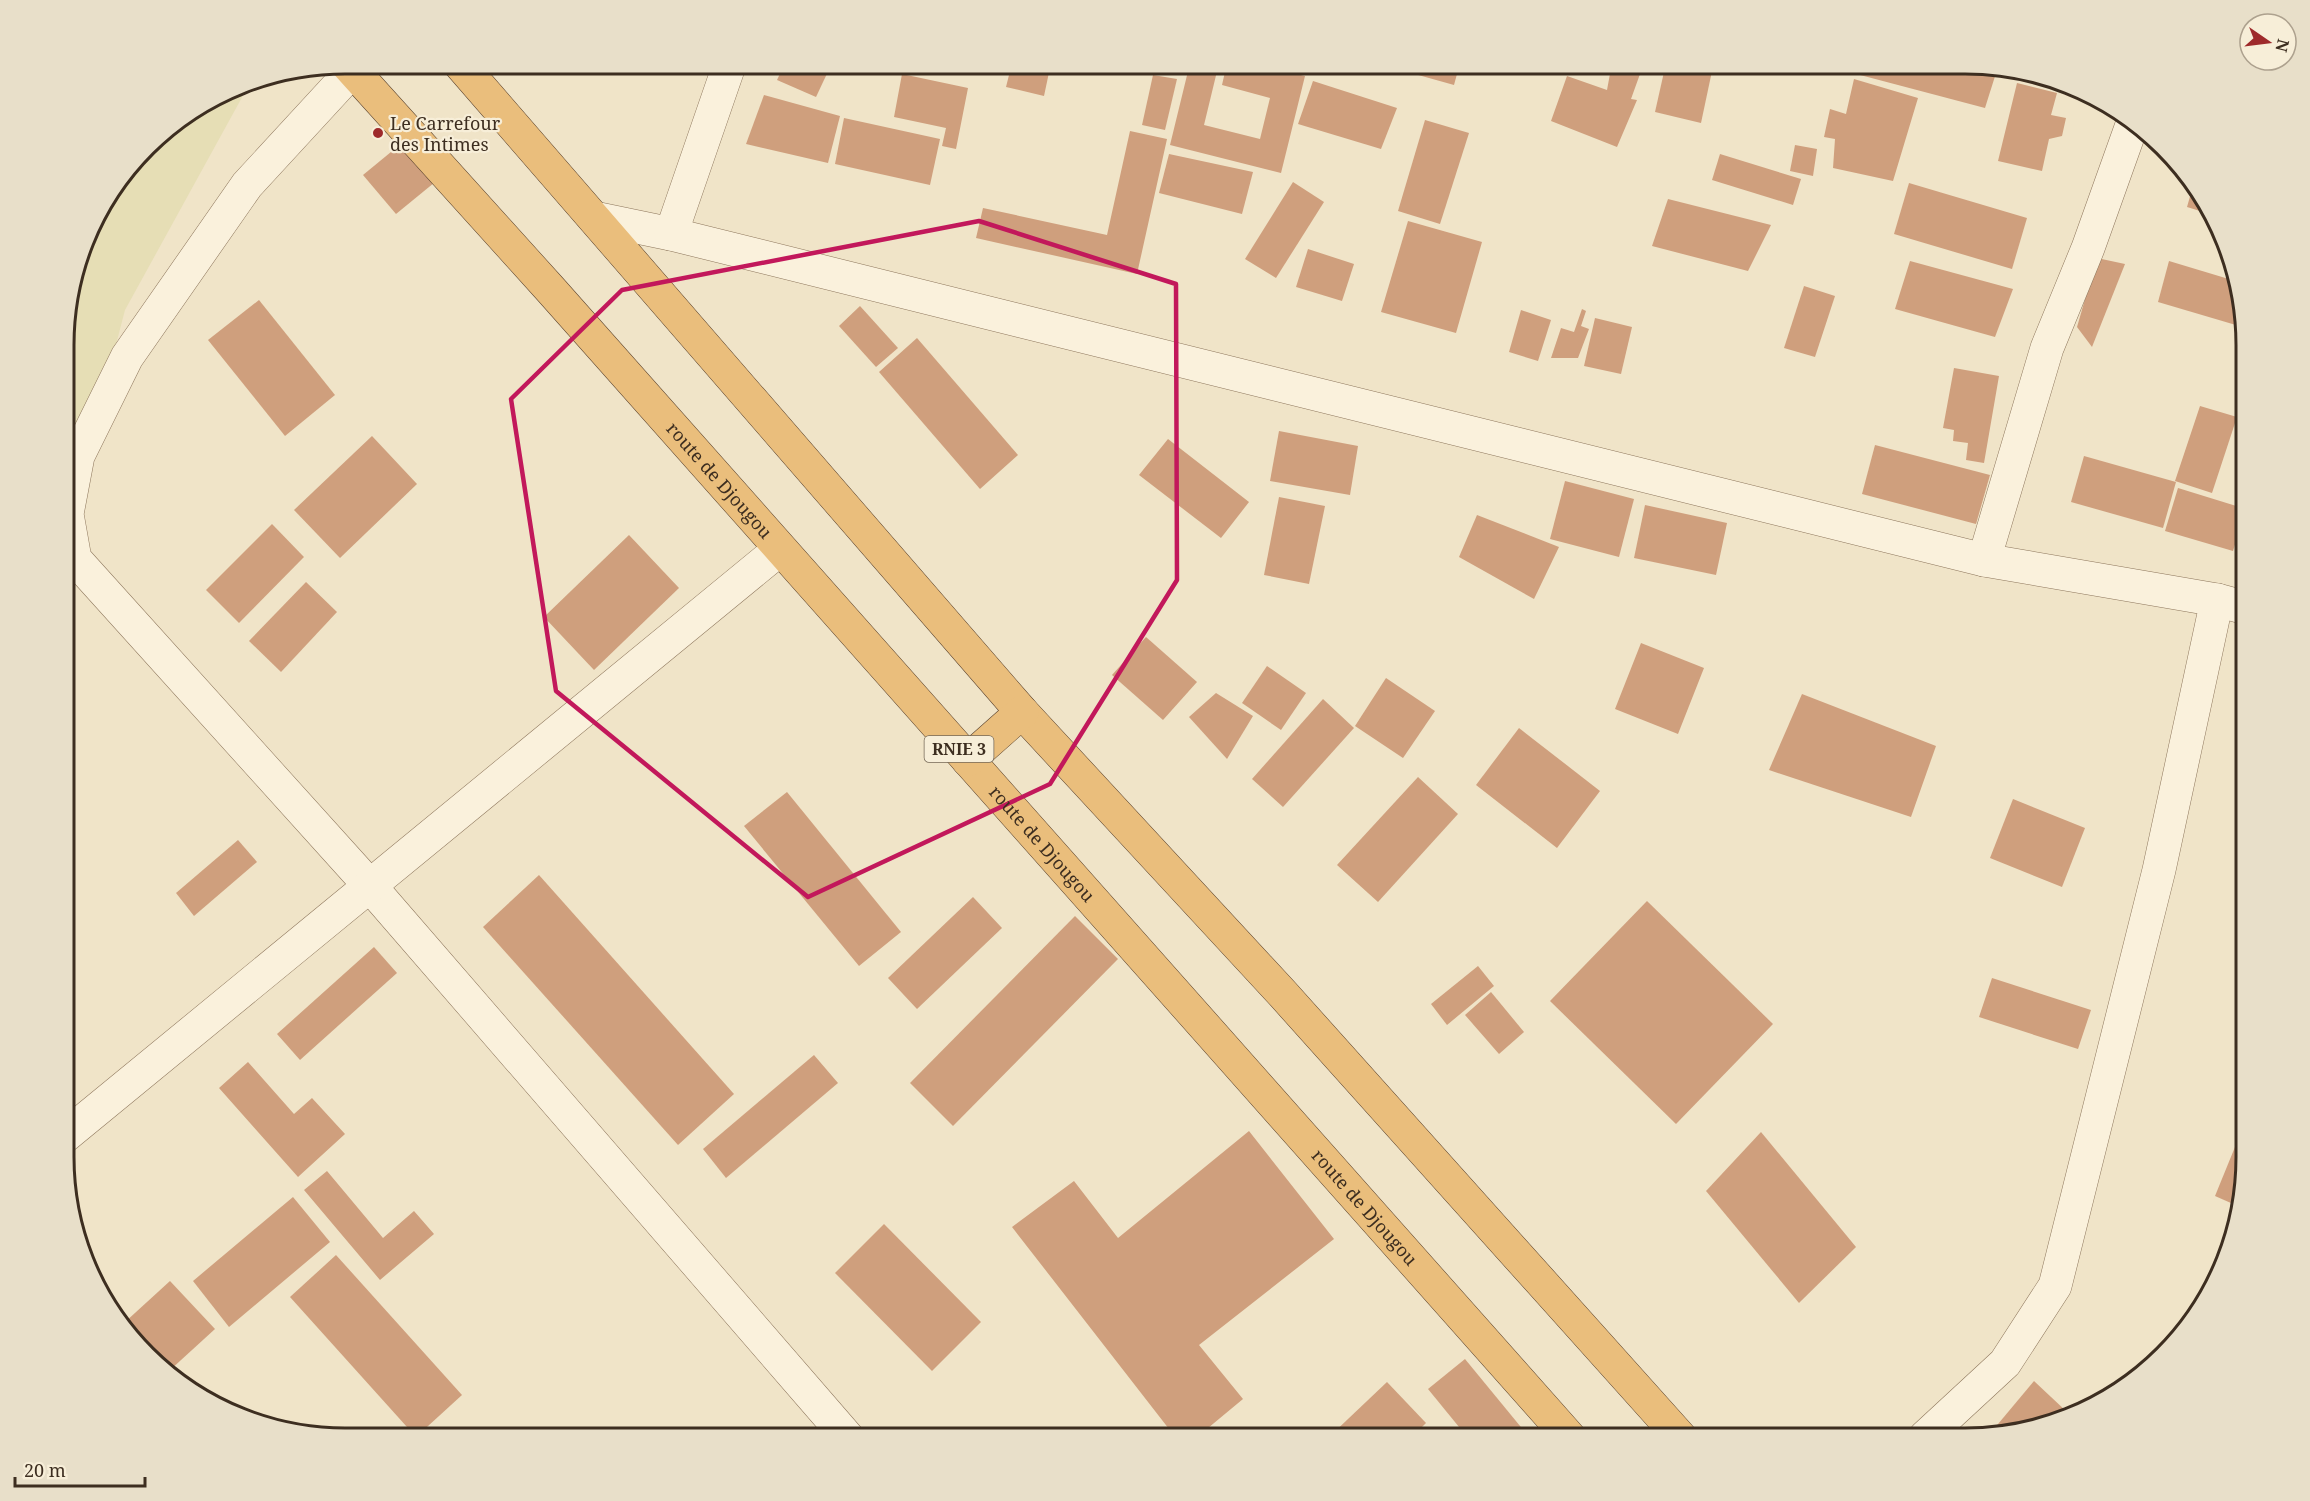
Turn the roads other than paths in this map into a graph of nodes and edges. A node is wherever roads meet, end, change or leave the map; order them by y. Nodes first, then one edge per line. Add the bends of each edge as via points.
1 (343, 74) edge
2 (355, 74) edge
3 (469, 74) edge
4 (726, 74) edge
5 (2131, 129) edge
6 (594, 218) junction
7 (671, 234) junction
8 (74, 477) edge
9 (780, 549) junction
10 (74, 553) edge
11 (1984, 560) junction
12 (2232, 604) edge
13 (1022, 712) junction
14 (968, 760) junction
15 (370, 886) junction
16 (74, 1129) edge
17 (839, 1428) edge
18 (1561, 1428) edge
19 (1673, 1428) edge
20 (1934, 1428) edge

1 - 8 street via 247,185 127,357 78,456
2 - 9 highway, route de Djougou / RNIE 3
3 - 6 highway
4 - 7 street
5 - 11 street via 2047,348
6 - 7 street
6 - 13 highway
7 - 11 street
9 - 14 highway, route de Djougou / RNIE 3
9 - 15 street
10 - 15 street
11 - 12 street
12 - 20 street via 2159,870 2055,1286 2006,1363
13 - 14 highway
13 - 19 highway via 1282,993
14 - 18 highway, route de Djougou / RNIE 3
15 - 16 street
15 - 17 street

